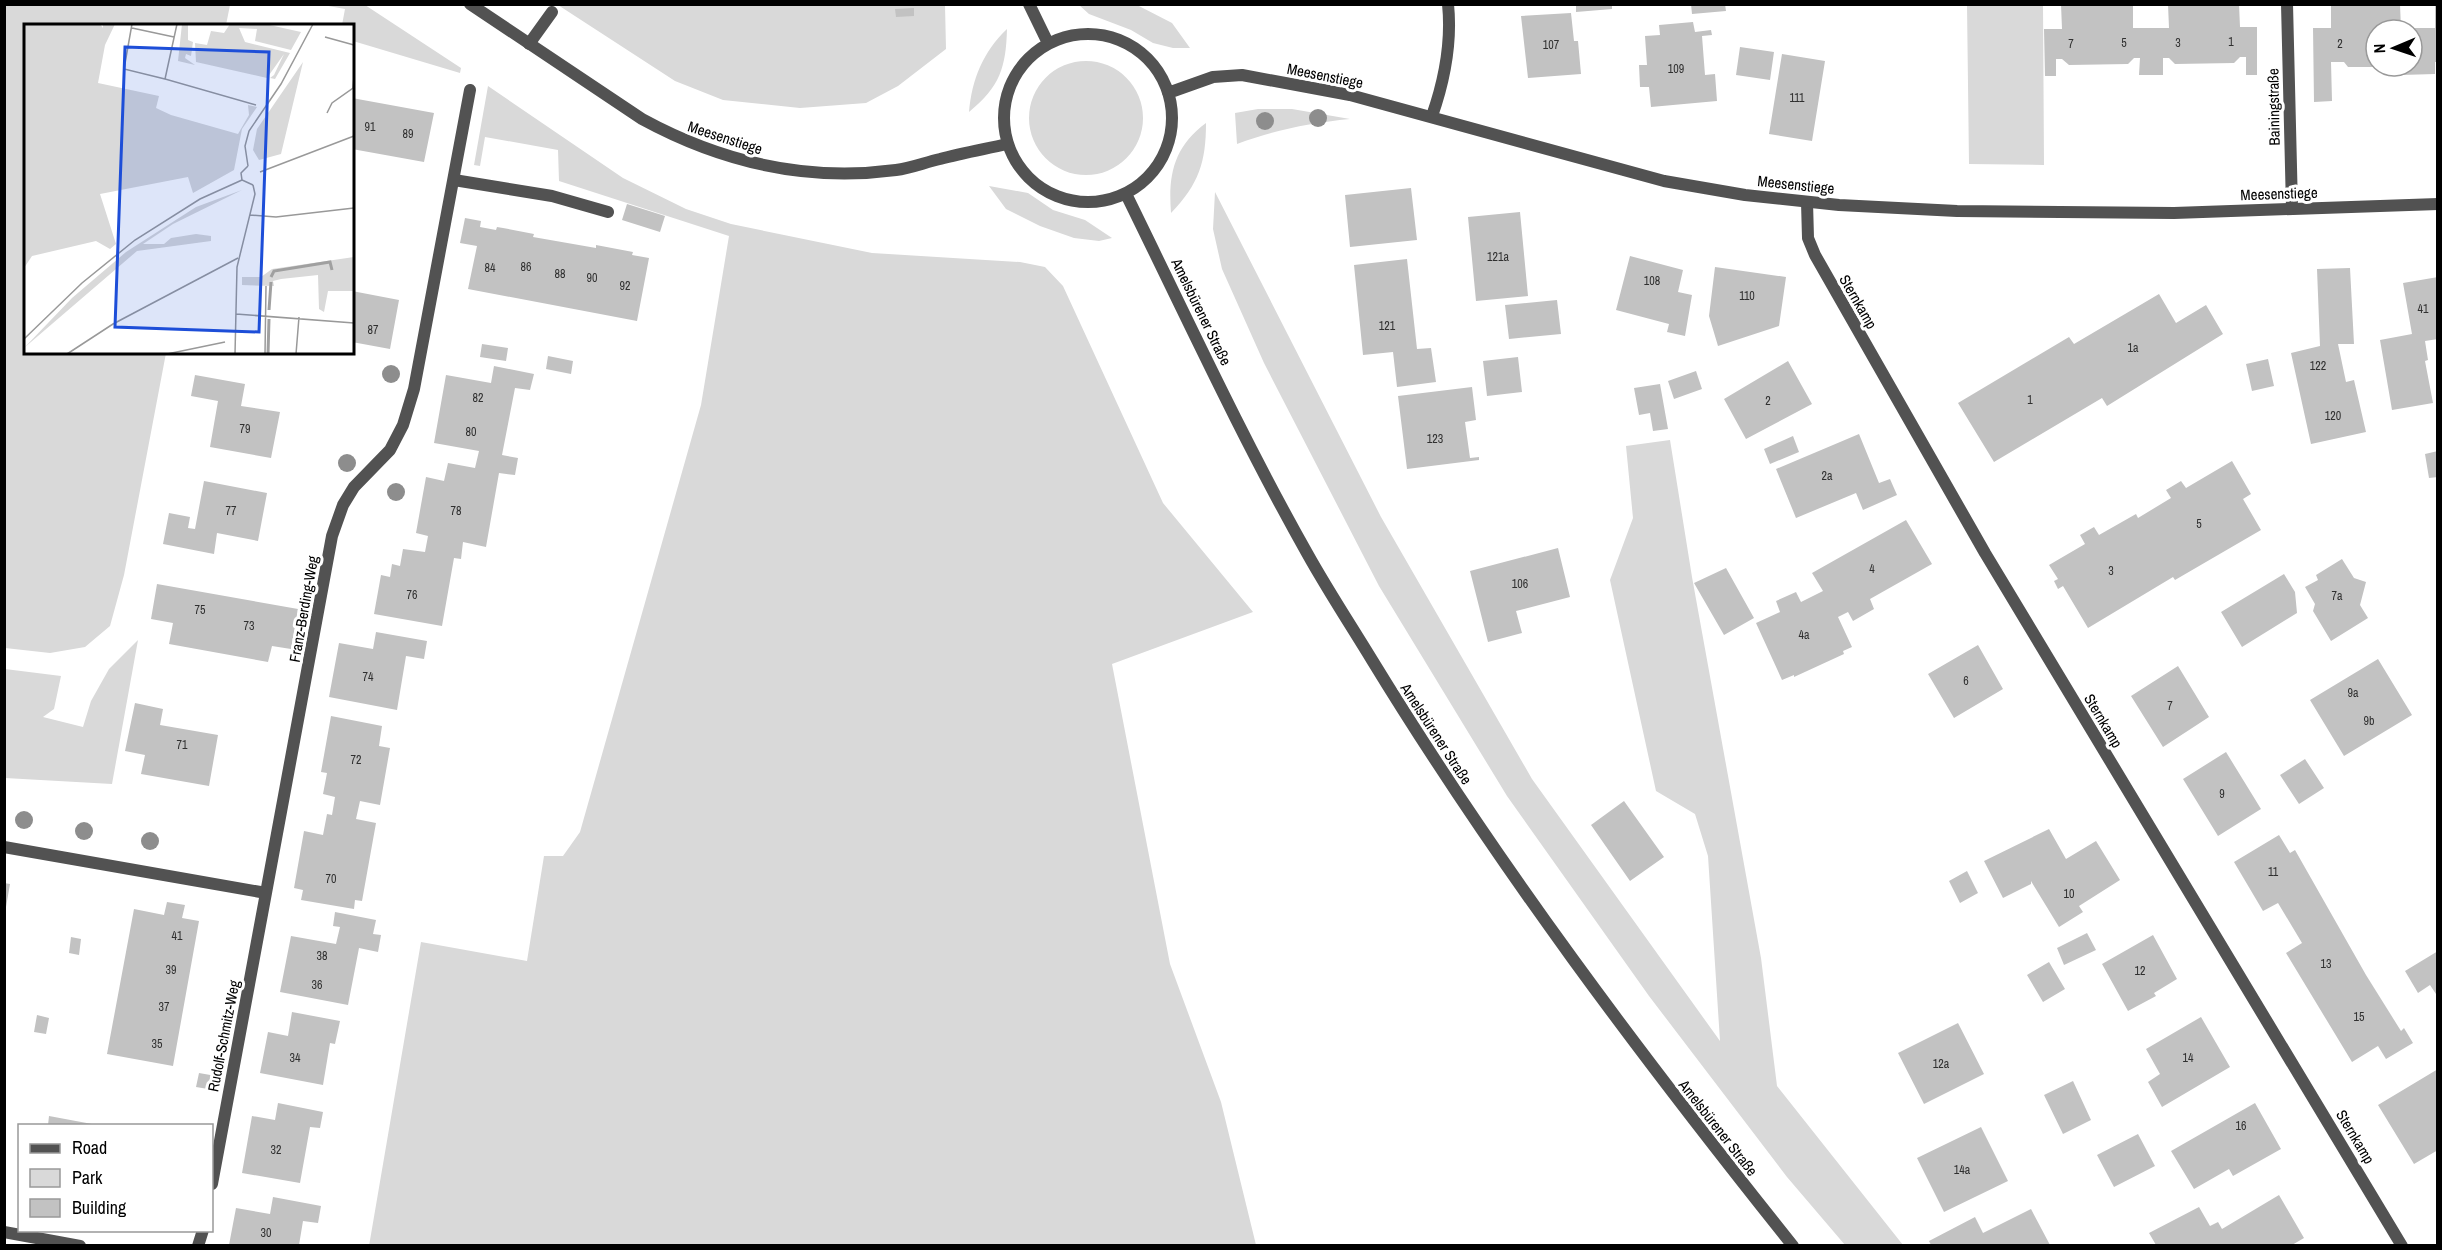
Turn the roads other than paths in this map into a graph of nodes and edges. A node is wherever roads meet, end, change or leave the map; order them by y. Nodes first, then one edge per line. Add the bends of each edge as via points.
1 (470, 4) edge
2 (1029, 4) edge
3 (1448, 4) edge
4 (2287, 4) edge
5 (552, 12) dead end
6 (1048, 43) junction
7 (529, 44) junction
8 (471, 90) dead end
9 (1168, 93) junction
10 (1432, 116) junction
11 (1007, 144) junction
12 (454, 180) junction
13 (1126, 194) junction
14 (1807, 202) junction
15 (2438, 204) edge
16 (2292, 208) junction
17 (608, 212) dead end
18 (4, 848) edge
19 (266, 893) junction
20 (213, 1179) edge
21 (4, 1232) edge
22 (80, 1245) edge
23 (1793, 1245) edge
24 (2402, 1245) edge

1 - 7 street, Meesenstiege
2 - 6 street
3 - 10 street via 1446,65
4 - 16 street, Bainingstraße
5 - 7 street
6 - 9 street via 1076,34 1107,35 1135,47 1156,68
6 - 11 street via 1025,60 1008,89 1003,118
7 - 11 street, Meesenstiege via 670,135 729,158 777,169 831,175 897,170
8 - 12 street, Franz-Berding-Weg
9 - 10 street, Meesenstiege via 1213,77 1242,75 1350,95
9 - 13 street via 1172,123 1165,152 1147,179
10 - 14 street, Meesenstiege via 1664,181
11 - 13 street via 1019,168 1039,188 1069,201 1100,202
12 - 17 street via 552,196
12 - 19 street, Franz-Berding-Weg via 404,425 390,450 354,487 332,536
13 - 23 street, Amelsbürener Straße via 1241,430 1308,555 1433,760 1594,989
14 - 16 street, Meesenstiege via 1957,211 2174,213
14 - 24 street, Sternkamp via 1808,238 1867,350
15 - 16 street, Meesenstiege
18 - 19 street
19 - 20 street, Rudolf-Schmitz-Weg
21 - 22 street

